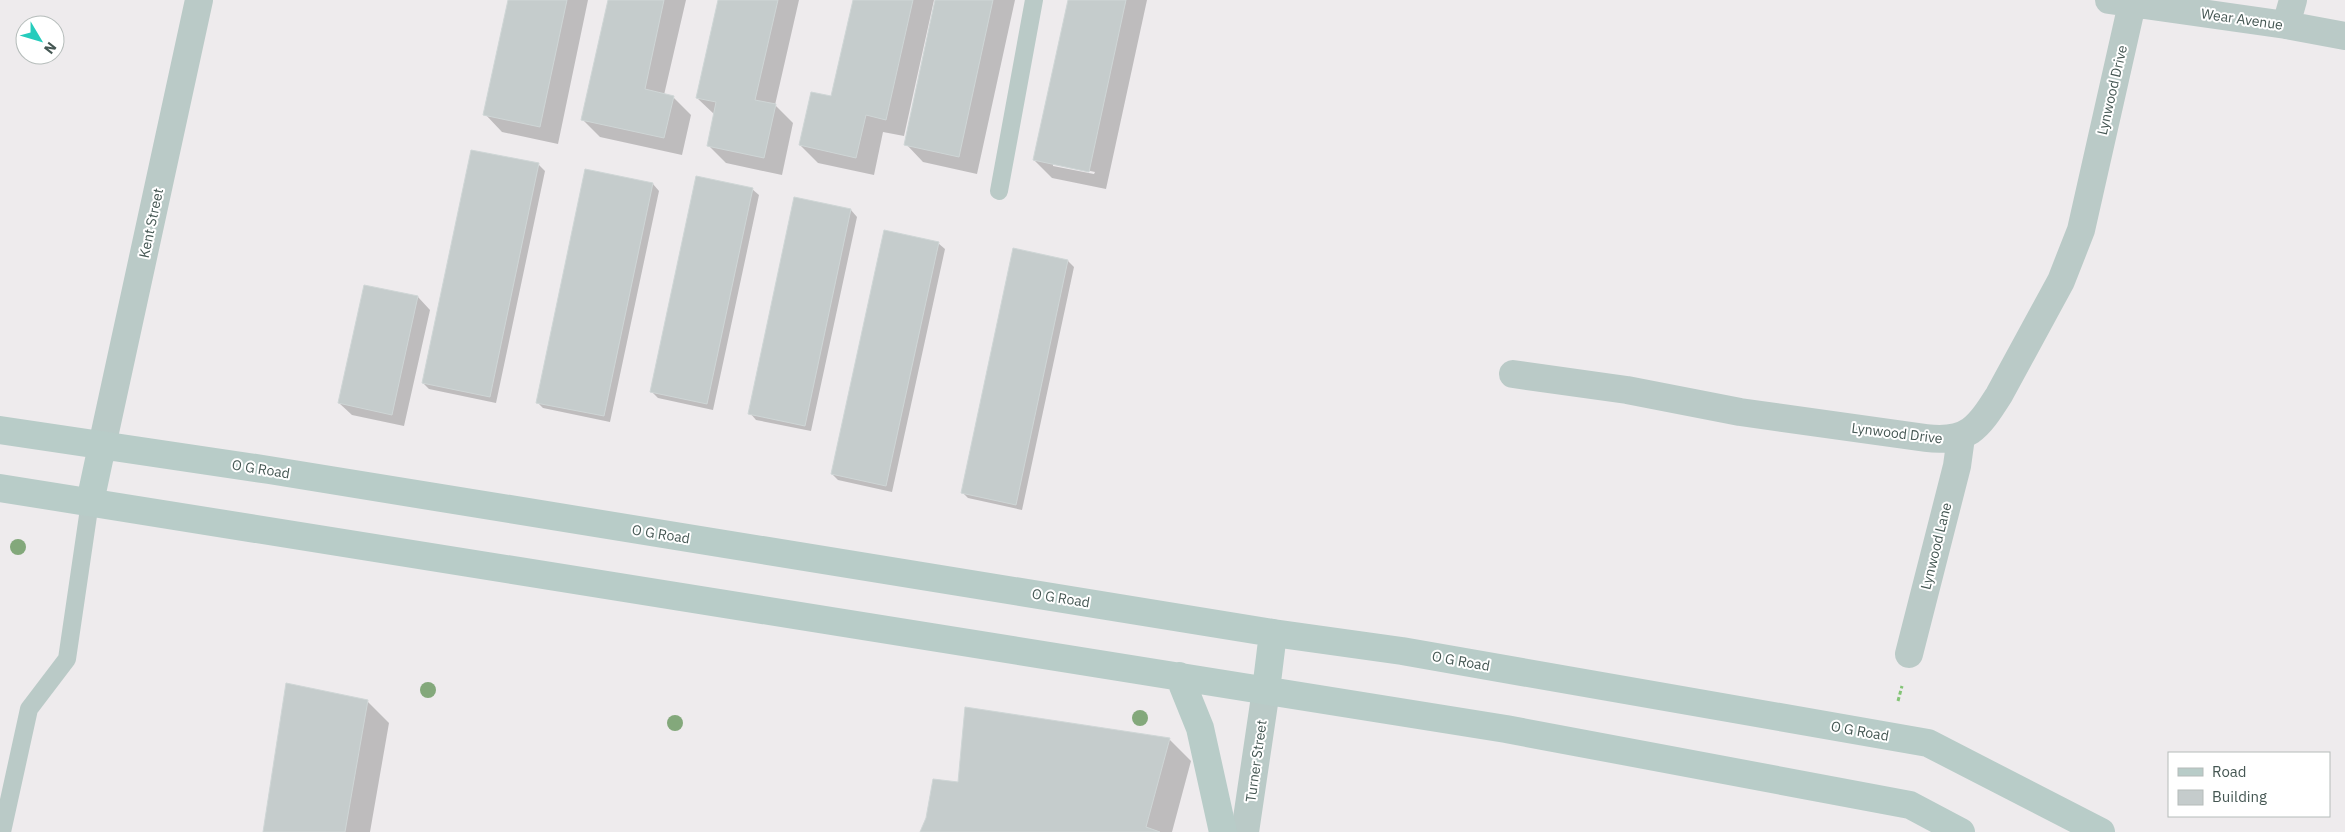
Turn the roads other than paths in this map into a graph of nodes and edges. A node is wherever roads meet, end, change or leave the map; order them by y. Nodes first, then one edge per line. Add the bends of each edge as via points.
1 (199, 0) edge
2 (1034, 0) edge
3 (2120, 2) edge
4 (2289, 13) edge
5 (2345, 36) edge
6 (999, 192) dead end
7 (1513, 374) dead end
8 (0, 430) edge
9 (1961, 437) junction
10 (102, 446) junction
11 (0, 488) edge
12 (90, 502) junction
13 (1273, 633) junction
14 (1909, 654) dead end
15 (1179, 676) junction
16 (1266, 690) junction
17 (2, 832) edge
18 (1223, 832) edge
19 (1245, 832) edge
20 (1961, 832) edge
21 (2101, 832) edge

1 - 10 street, Kent Street
2 - 6 lane
3 - 4 street, Wear Avenue
3 - 9 street, Lynwood Drive via 2077,239 2061,280 1999,395 1971,431
4 - 5 street, Wear Avenue
7 - 9 street, Lynwood Drive via 1627,390 1740,412 1947,440
8 - 10 main road, O G Road
9 - 14 street, Lynwood Lane via 1957,466
10 - 12 main road
10 - 13 main road, O G Road
11 - 12 main road
12 - 15 main road
12 - 17 lane via 66,659 29,709
13 - 16 main road
13 - 21 main road, O G Road via 1412,653 1928,743
15 - 16 main road
15 - 18 main road via 1200,728
16 - 19 street, Turner Street
16 - 20 main road via 1506,729 1910,805

